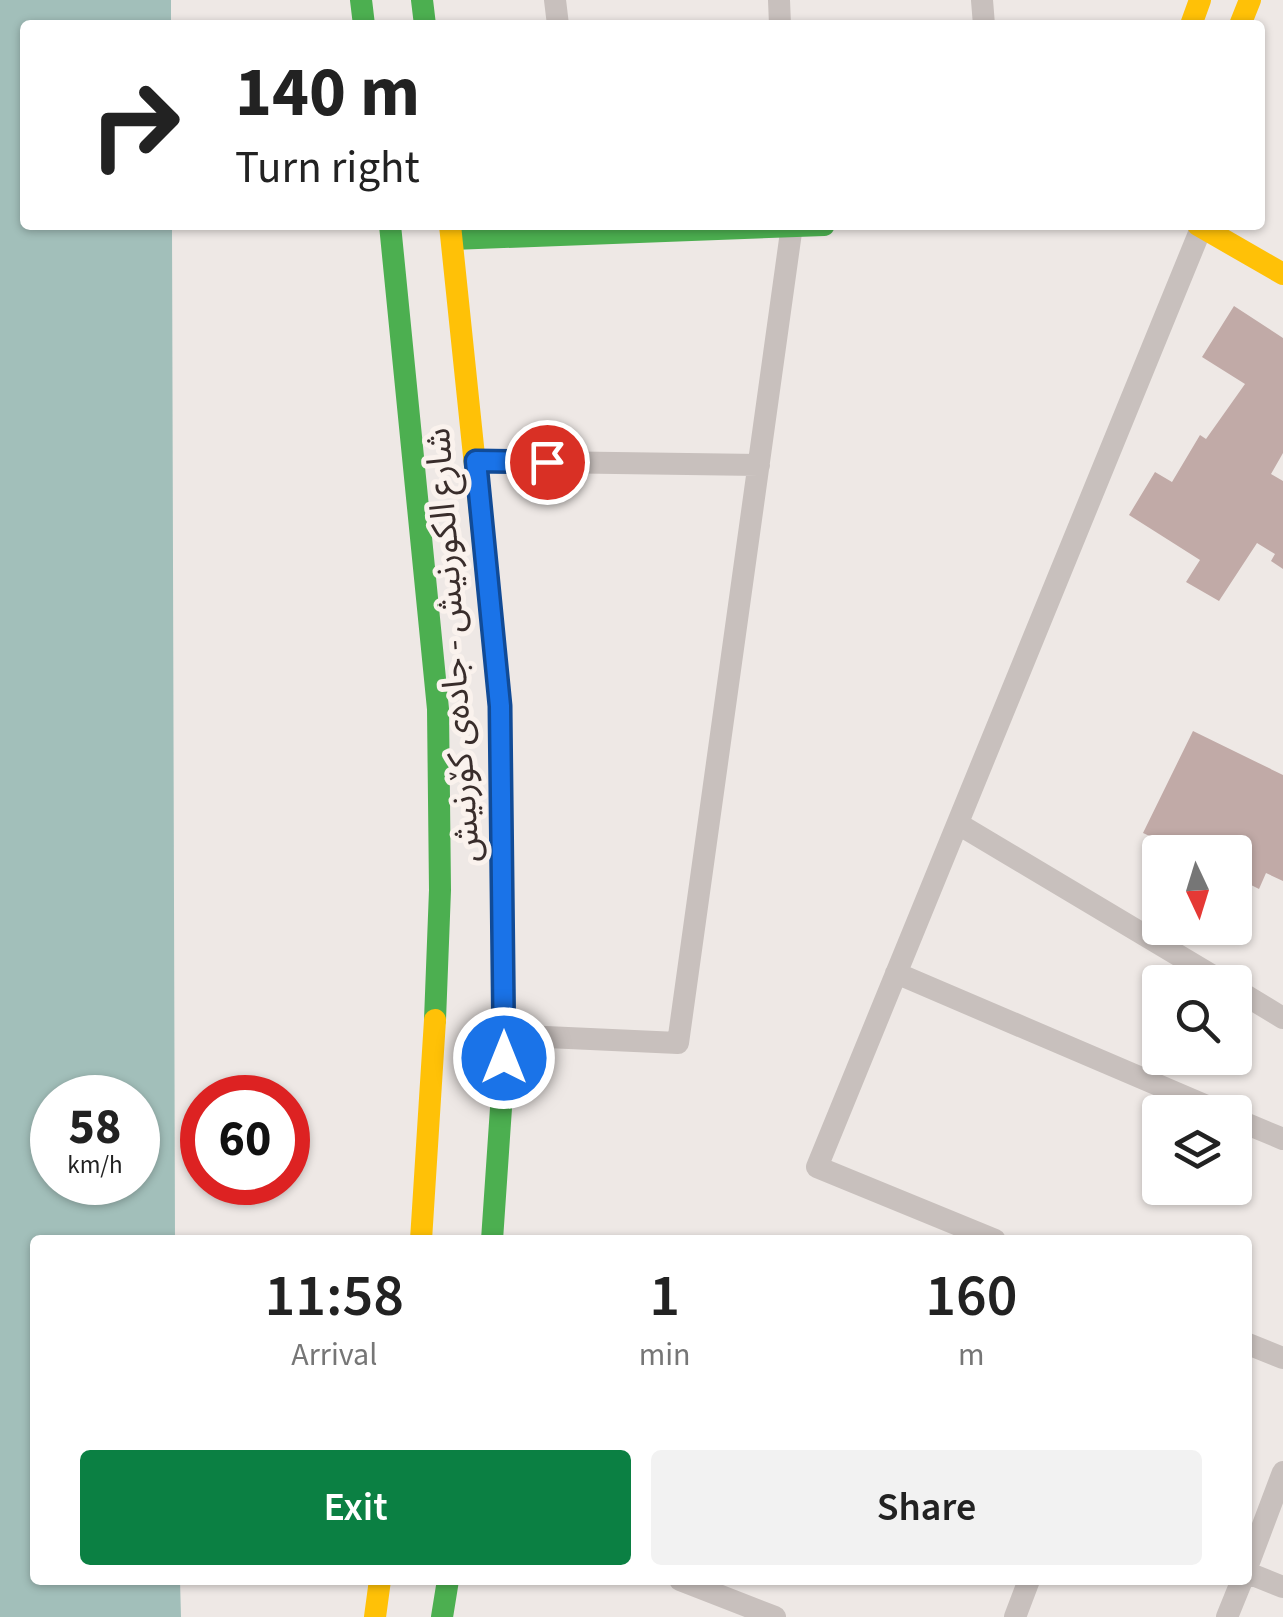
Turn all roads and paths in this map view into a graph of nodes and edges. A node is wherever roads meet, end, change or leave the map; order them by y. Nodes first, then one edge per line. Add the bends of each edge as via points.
1 (390, 230) edge
2 (620, 230) edge
3 (791, 230) edge
4 (1198, 230) edge
5 (1208, 230) edge
6 (577, 231) edge
7 (451, 232) edge
8 (1283, 274) edge
9 (476, 461) junction
10 (759, 465) junction
11 (960, 825) junction
12 (1195, 965) edge
13 (896, 972) junction
14 (1252, 1000) edge
15 (1283, 1018) edge
16 (504, 1035) junction
17 (1182, 1095) edge
18 (1252, 1125) edge
19 (1283, 1139) edge
20 (422, 1235) edge
21 (492, 1235) edge
22 (984, 1235) edge
23 (1252, 1346) edge
24 (1283, 1358) edge
25 (1283, 1472) edge
26 (1252, 1554) edge
27 (1252, 1575) edge
28 (379, 1585) edge
29 (447, 1585) edge
30 (693, 1585) edge
31 (1027, 1585) edge
32 (1240, 1585) edge
33 (1283, 1587) edge
34 (376, 1617) edge
35 (442, 1617) edge
36 (776, 1617) edge
37 (1016, 1617) edge
38 (1228, 1617) edge

1 - 20 main road, شارع الكورنيش - جادەی کۆرنیش via 438,709 440,890
2 - 6 main road
3 - 10 street
4 - 11 street
5 - 8 main road
6 - 7 main road
7 - 9 main road, شارع الكورنيش - جادەی کۆرنیش
9 - 10 street
9 - 16 main road, شارع الكورنيش - جادەی کۆرنیش via 500,706
10 - 16 street via 678,1043
11 - 12 street
11 - 13 street
13 - 17 street
13 - 22 street via 818,1167
14 - 15 street
16 - 21 main road, شارع الكورنيش - جادەی کۆرنیش
18 - 19 street
23 - 24 street
25 - 26 street
27 - 33 street
28 - 34 main road
29 - 35 main road
30 - 36 street
31 - 37 street
32 - 38 street

